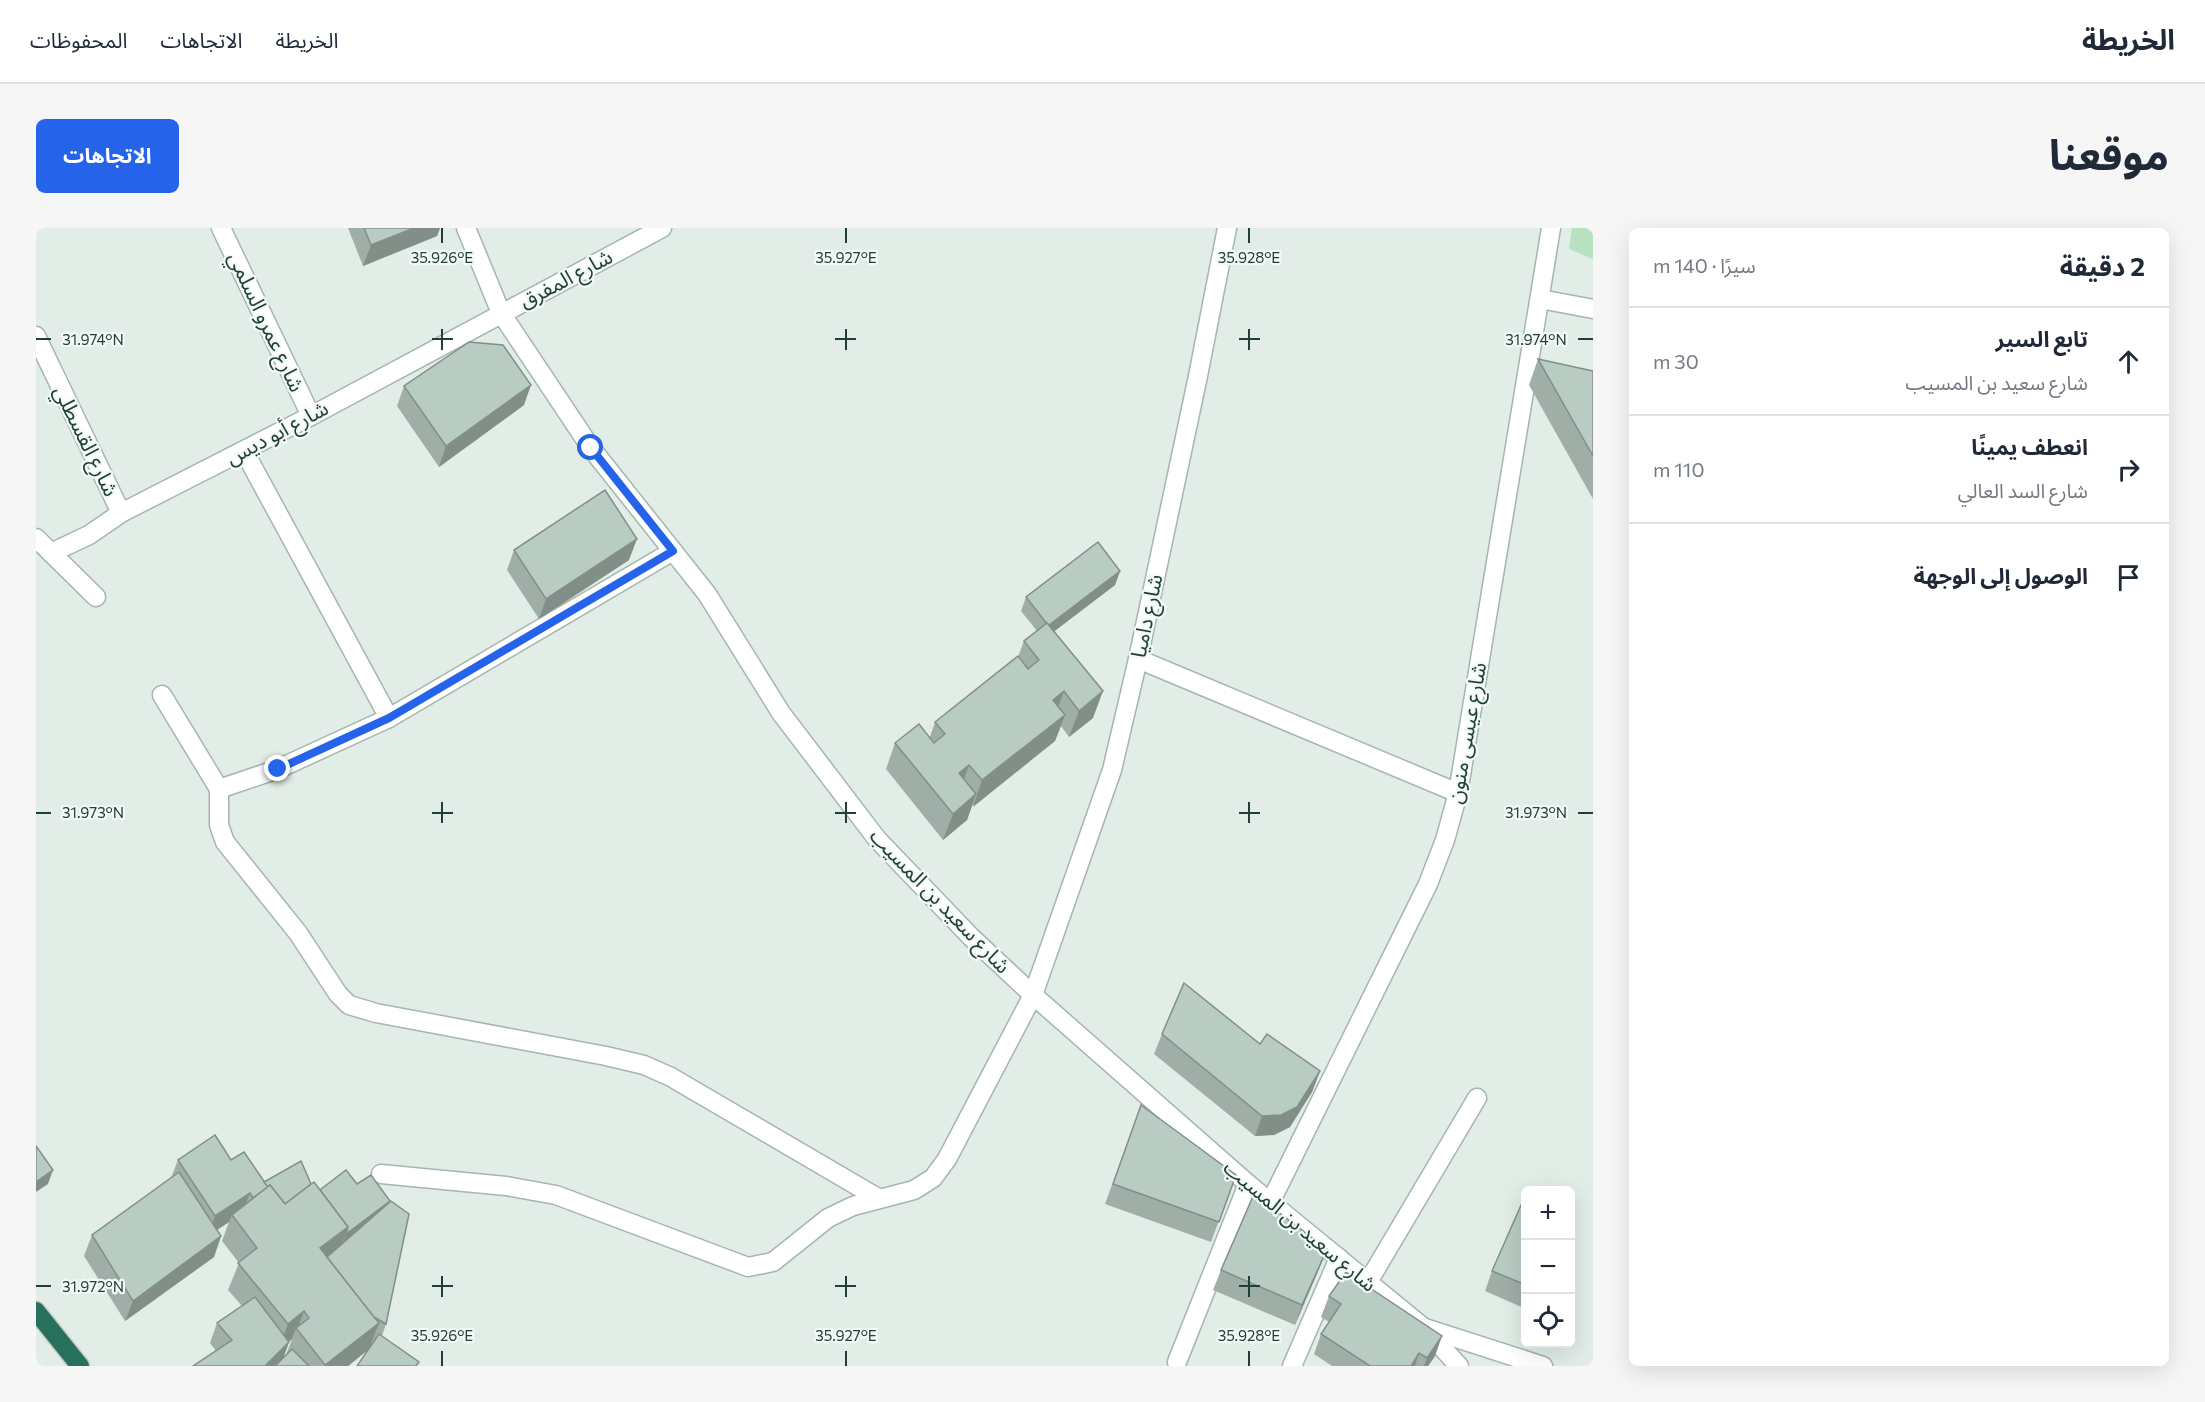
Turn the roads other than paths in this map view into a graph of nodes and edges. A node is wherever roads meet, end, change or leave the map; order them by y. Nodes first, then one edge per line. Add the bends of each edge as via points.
1 (221, 228) edge
2 (466, 228) edge
3 (662, 228) edge
4 (1227, 228) edge
5 (1551, 228) edge
6 (1540, 299) junction
7 (1593, 309) edge
8 (501, 313) junction
9 (36, 336) edge
10 (311, 416) junction
11 (244, 451) junction
12 (121, 513) junction
13 (36, 538) edge
14 (673, 551) junction
15 (51, 553) junction
16 (96, 597) dead end
17 (1138, 659) junction
18 (162, 695) dead end
19 (389, 718) junction
20 (219, 789) junction
21 (1458, 794) junction
22 (1033, 995) junction
23 (1477, 1098) dead end
24 (381, 1174) dead end
25 (1248, 1184) junction
26 (878, 1198) junction
27 (1270, 1203) junction
28 (1339, 1258) junction
29 (1368, 1282) junction
30 (36, 1311) edge
31 (1424, 1328) junction
32 (1177, 1362) dead end
33 (80, 1366) edge
34 (1293, 1366) edge
35 (1459, 1366) edge
36 (1543, 1366) edge

1 - 10 street, شارع عمرو السلمي
2 - 8 street, شارع سعيد بن المسيب
3 - 8 street, شارع المفرق
4 - 17 street, شارع داميا
5 - 6 street, شارع عيسى منون
6 - 7 street
6 - 21 street, شارع عيسى منون
8 - 10 street, شارع أبو ديس
8 - 14 street, شارع سعيد بن المسيب via 591,448
9 - 12 street, شارع القسطلي
10 - 11 street, شارع أبو ديس
11 - 12 street, شارع أبو ديس
11 - 19 street
12 - 15 street, شارع أبو ديس via 89,535
13 - 15 street
14 - 19 street
14 - 22 street, شارع سعيد بن المسيب via 706,594 781,713 877,839 971,938
15 - 16 street
17 - 21 street
17 - 22 street, شارع داميا via 1112,770
18 - 20 street
19 - 20 street via 278,769
20 - 26 street via 219,825 225,842 298,933 348,1005 644,1065
21 - 27 street, شارع عيسى منون via 1428,884
22 - 25 street, شارع سعيد بن المسيب
22 - 26 street, شارع داميا via 948,1159 933,1178 914,1190
23 - 29 street
24 - 26 street, شارع داميا via 556,1195 748,1266 773,1262 828,1218
25 - 27 street, شارع سعيد بن المسيب
25 - 32 street
27 - 28 street, شارع سعيد بن المسيب
28 - 29 street, شارع سعيد بن المسيب
28 - 34 street
29 - 31 street, شارع سعيد بن المسيب
30 - 33 highway
31 - 35 street, شارع سعيد بن المسيب
31 - 36 street, شارع سعيد بن المسيب

